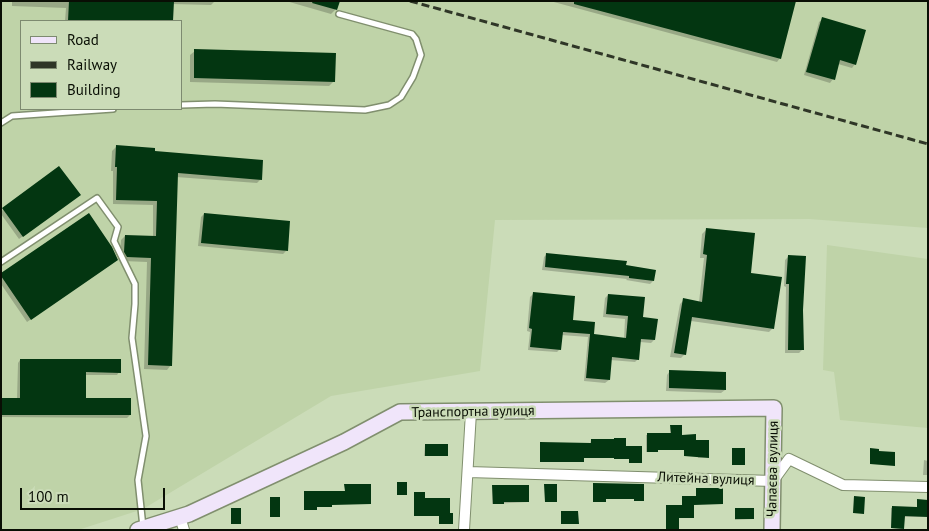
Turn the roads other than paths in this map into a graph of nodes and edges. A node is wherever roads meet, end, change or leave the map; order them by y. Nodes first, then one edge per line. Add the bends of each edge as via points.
1 (339, 14) dead end
2 (182, 106) edge
3 (99, 110) edge
4 (1, 123) edge
5 (1, 262) edge
6 (774, 408) joint
7 (471, 412) junction
8 (468, 472) junction
9 (773, 481) junction
10 (928, 487) edge
11 (182, 523) edge
12 (141, 529) edge
13 (464, 530) edge
14 (772, 530) edge

1 - 2 lane via 412,34 416,39 421,55 413,78 401,97 389,105 365,110 214,104
3 - 4 lane via 12,116
5 - 12 lane via 97,198 118,227 114,241 135,284 132,338 146,436 138,480
6 - 7 street, Транспортна вулиця
6 - 9 street, Чапаєва вулиця
7 - 8 street
7 - 11 street, Транспортна вулиця via 400,412 344,442 189,514
8 - 9 street, Литейна вулиця
8 - 13 street
9 - 10 street, Литейна вулиця via 789,459 843,486
9 - 14 street, Чапаєва вулиця
11 - 12 street, Транспортна вулиця

